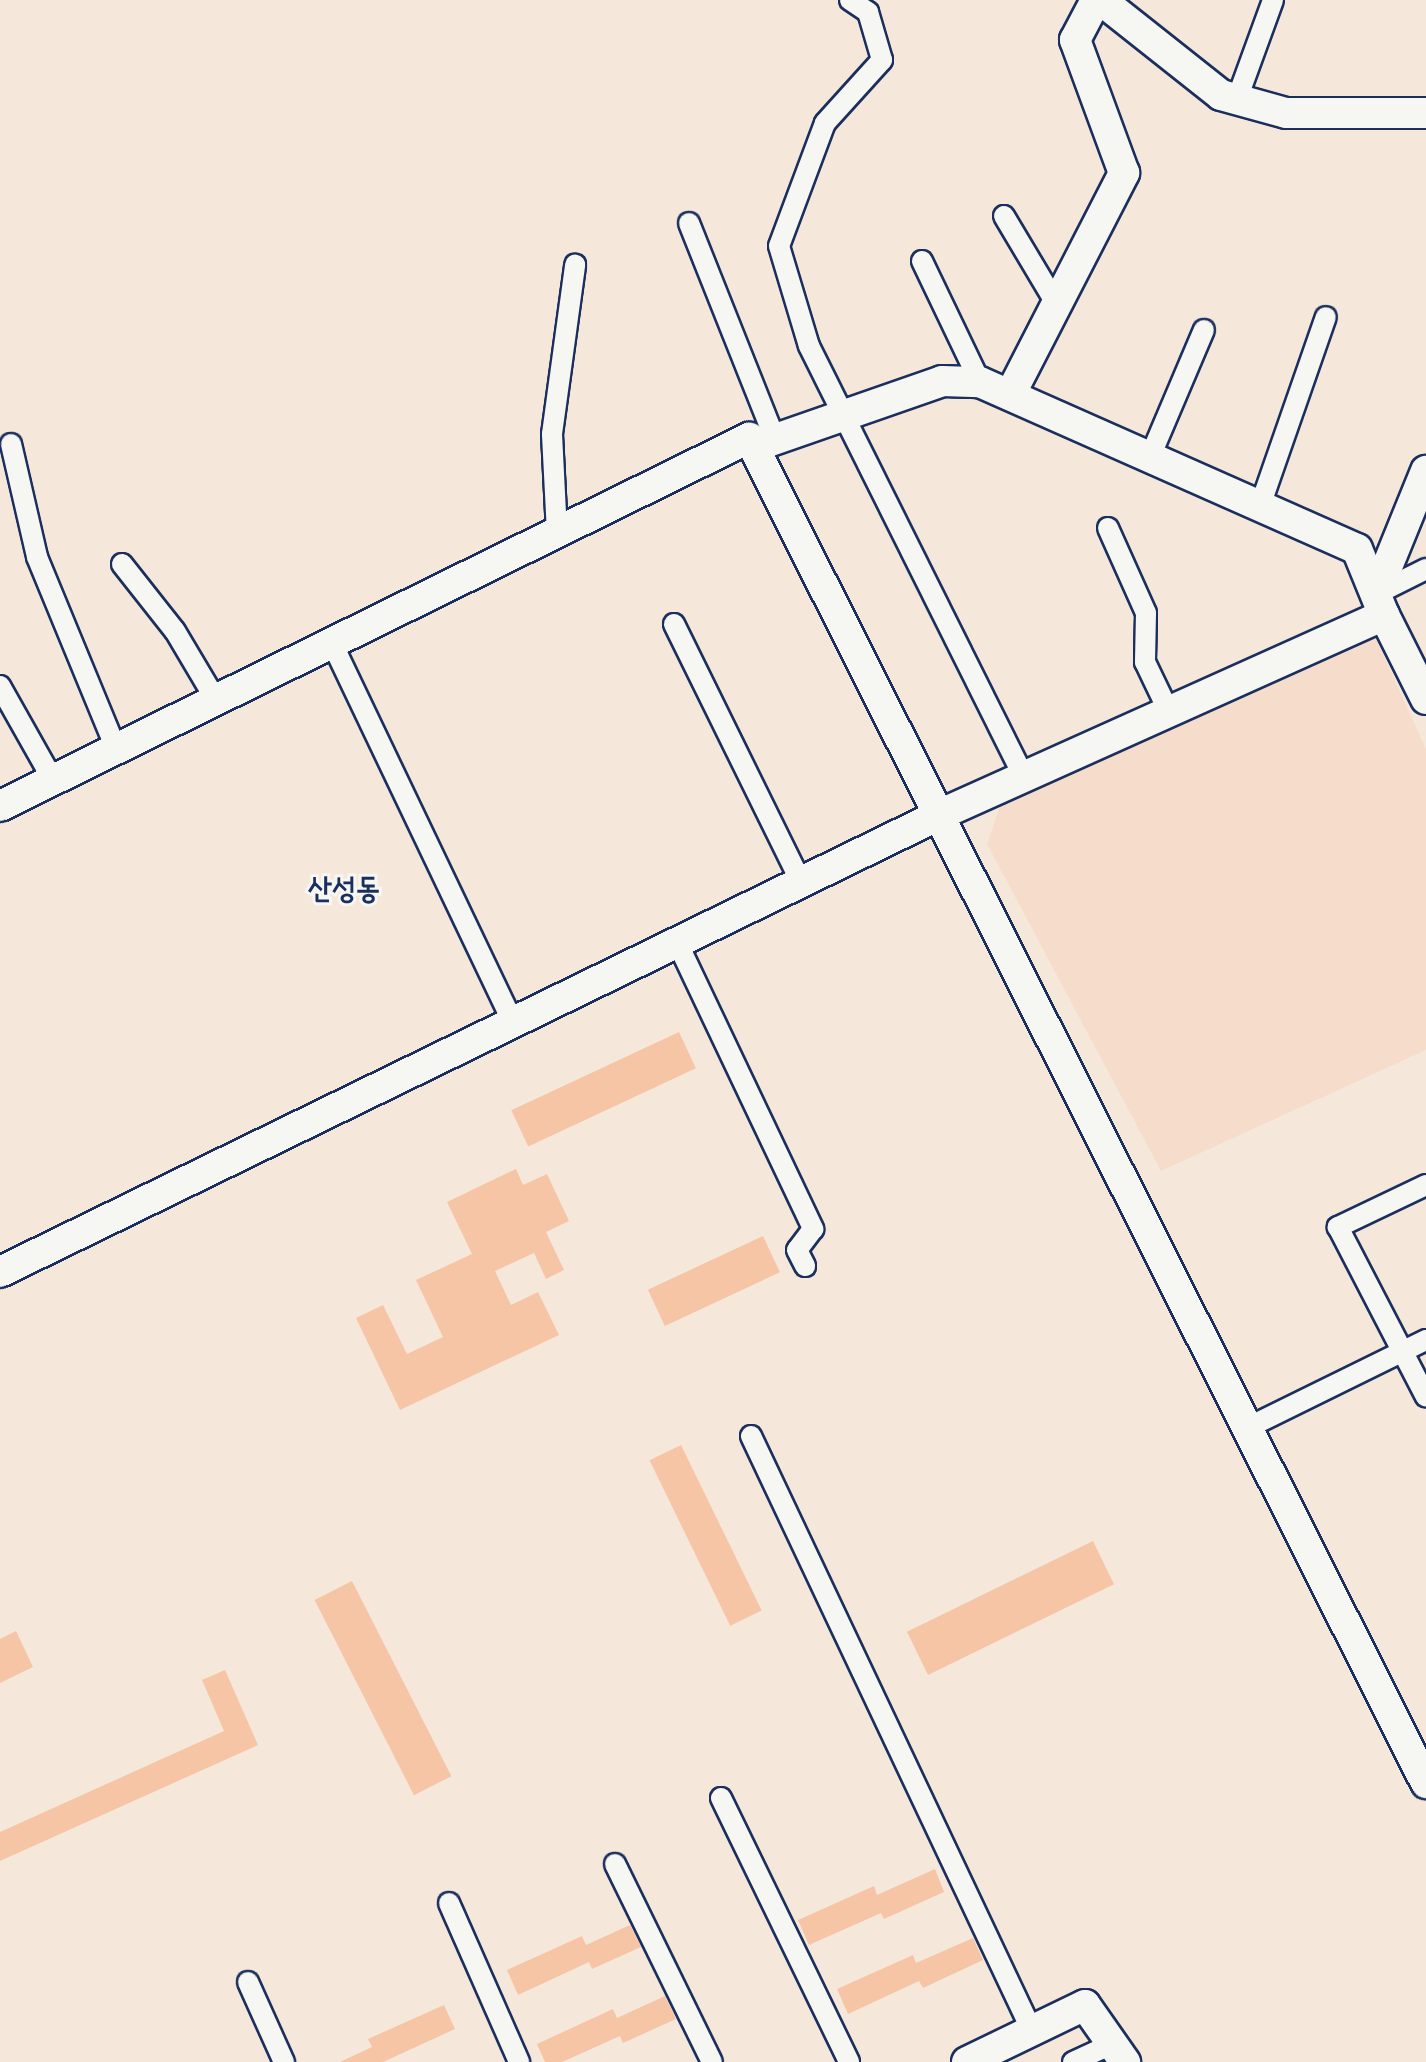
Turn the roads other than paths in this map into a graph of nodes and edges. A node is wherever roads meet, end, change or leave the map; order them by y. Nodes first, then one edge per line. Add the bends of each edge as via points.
1 (850, 0) edge
2 (1098, 0) edge
3 (1273, 0) edge
4 (1237, 99) junction
5 (1426, 113) edge
6 (1004, 216) dead end
7 (689, 223) dead end
8 (922, 261) dead end
9 (575, 265) dead end
10 (1057, 305) junction
11 (1326, 317) dead end
12 (1204, 330) dead end
13 (980, 382) junction
14 (1010, 395) junction
15 (842, 416) junction
16 (764, 443) junction
17 (11, 444) dead end
18 (1150, 457) junction
19 (1426, 471) edge
20 (1260, 506) junction
21 (1108, 528) dead end
22 (557, 533) junction
23 (122, 564) dead end
24 (1426, 569) edge
25 (1380, 604) junction
26 (674, 624) dead end
27 (332, 643) junction
28 (0, 686) edge
29 (1426, 699) edge
30 (216, 700) junction
31 (1169, 712) junction
32 (116, 749) junction
33 (1024, 777) junction
34 (53, 780) junction
35 (0, 806) edge
36 (939, 815) junction
37 (801, 882) junction
38 (677, 942) junction
39 (513, 1022) junction
40 (1426, 1185) edge
41 (805, 1266) dead end
42 (0, 1272) edge
43 (1426, 1340) edge
44 (1403, 1351) junction
45 (1426, 1397) edge
46 (1247, 1428) junction
47 (751, 1436) dead end
48 (1426, 1783) edge
49 (721, 1798) dead end
50 (615, 1864) dead end
51 (449, 1903) dead end
52 (248, 1982) dead end
53 (1032, 2031) junction
54 (1118, 2053) edge
55 (284, 2062) edge
56 (519, 2062) edge
57 (712, 2062) edge
58 (849, 2062) edge
59 (967, 2062) edge
60 (1073, 2062) edge

1 - 15 street via 868,12 882,60 825,123 779,246 809,346
2 - 4 street via 1221,95
2 - 10 street via 1075,40 1124,173
3 - 4 street
4 - 5 street via 1286,113
6 - 10 street
7 - 16 street
8 - 13 street
9 - 22 street via 552,434
10 - 14 street
11 - 20 street
12 - 18 street
13 - 14 street
13 - 15 street via 942,381
14 - 18 street
15 - 16 street
15 - 33 street
16 - 22 street via 749,438
16 - 36 street
17 - 32 street via 37,557
18 - 20 street
19 - 25 street
20 - 25 street via 1357,549
21 - 31 street via 1146,613 1145,662
22 - 27 street
23 - 30 street via 175,631
24 - 25 street
25 - 29 street
25 - 31 street
26 - 37 street
27 - 30 street
27 - 39 street
28 - 34 street
30 - 32 street
31 - 33 street
32 - 34 street
33 - 36 street
34 - 35 street
36 - 37 street
36 - 46 street
37 - 38 street
38 - 39 street
38 - 41 street via 813,1229 797,1250
39 - 42 street
40 - 44 street via 1338,1227
43 - 44 street
44 - 45 street
44 - 46 street
46 - 48 street
47 - 53 street
49 - 58 street
50 - 57 street
51 - 56 street
52 - 55 street
53 - 54 street via 1085,2005
53 - 59 street
54 - 60 street

